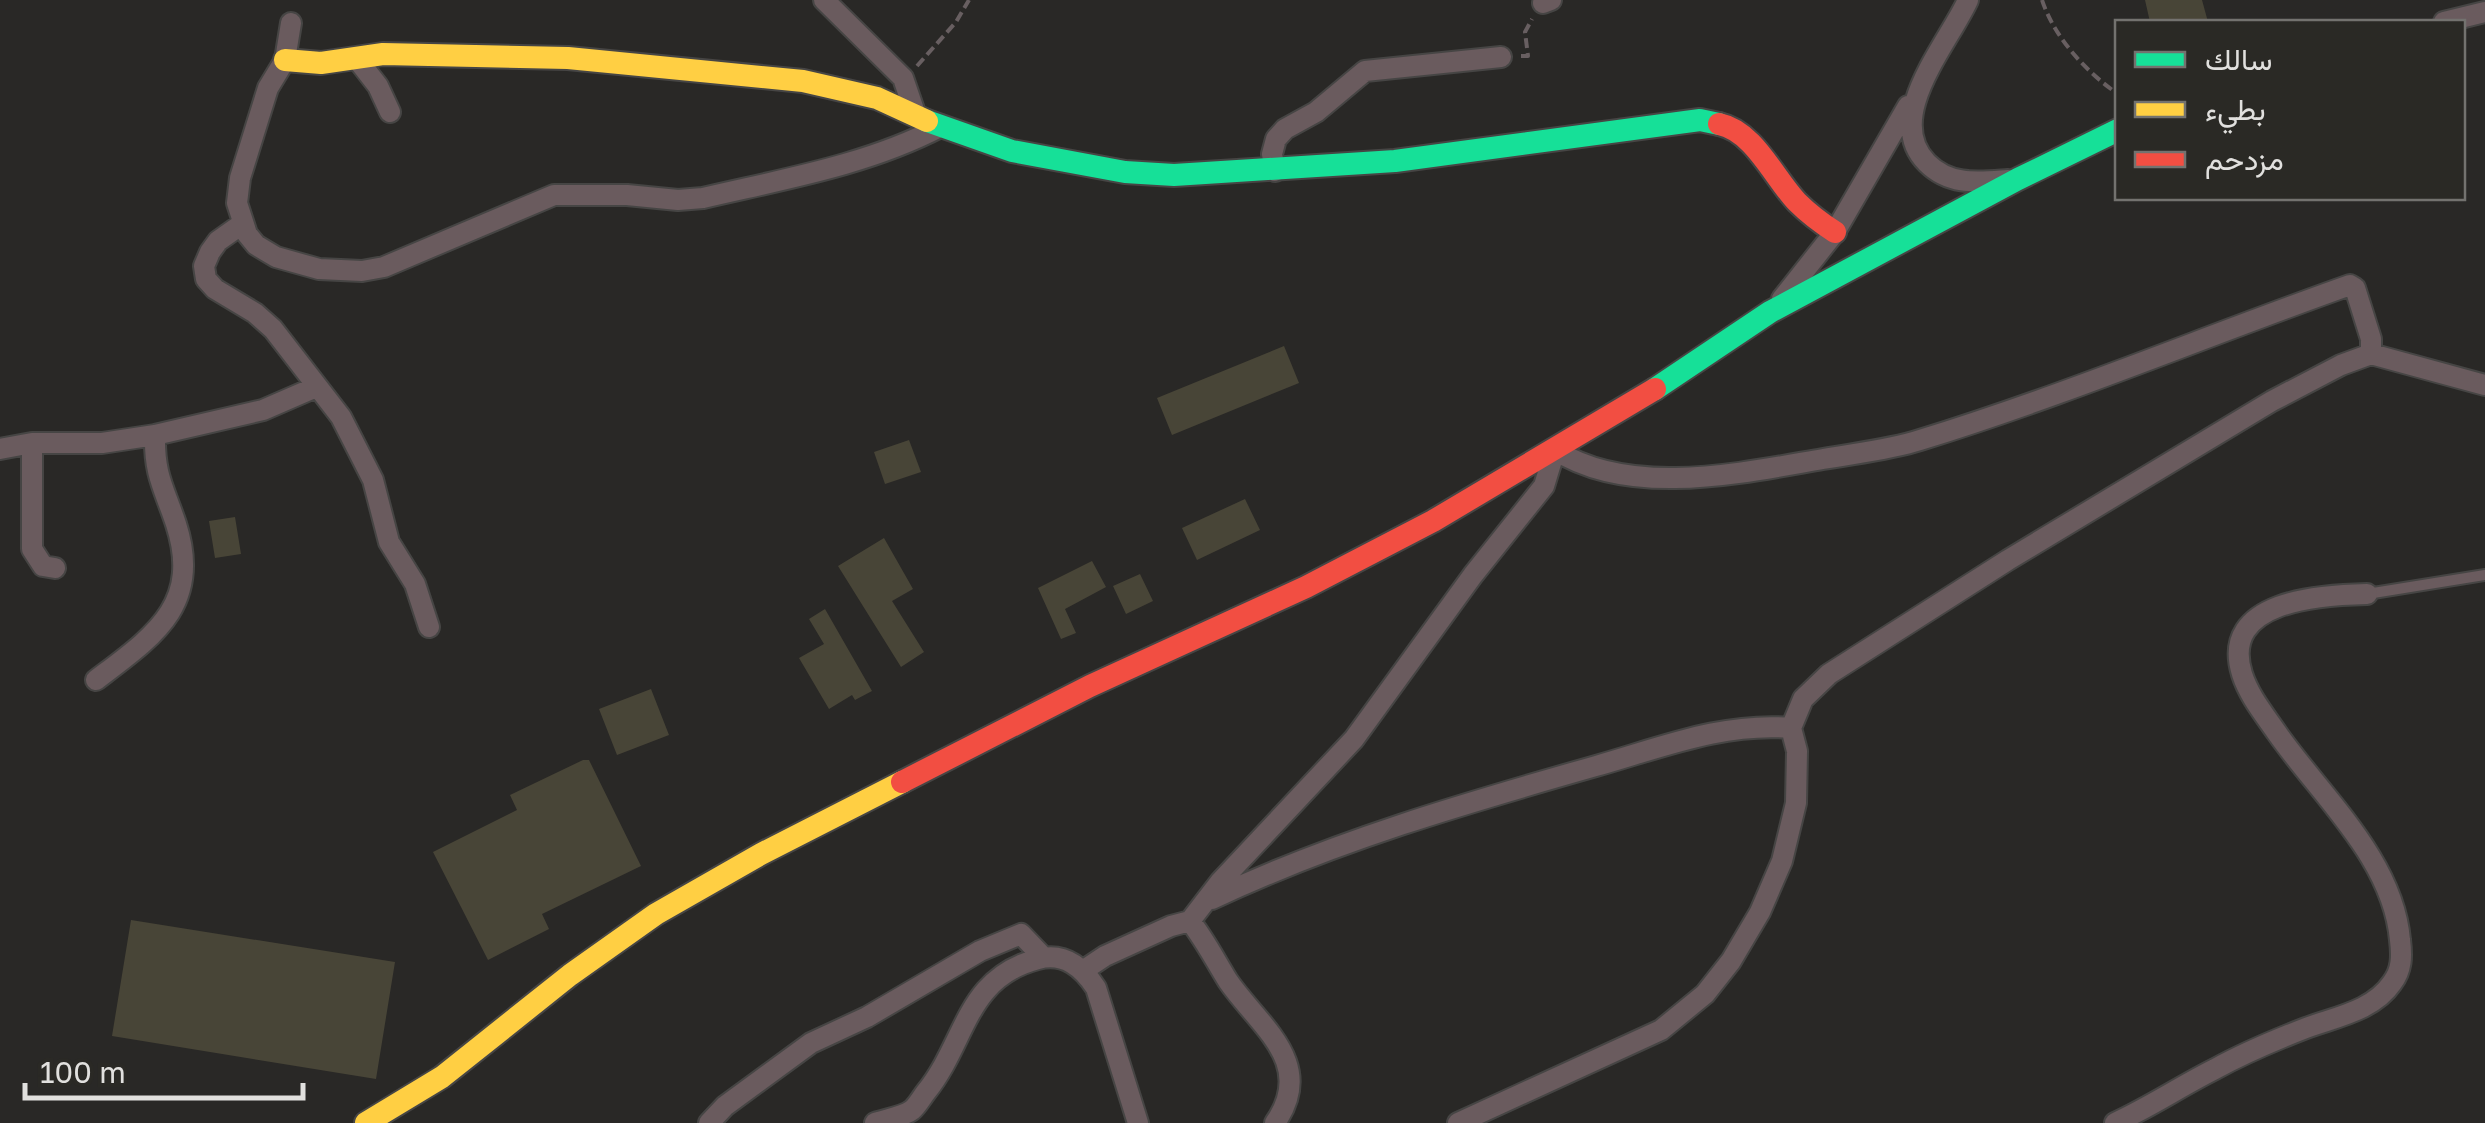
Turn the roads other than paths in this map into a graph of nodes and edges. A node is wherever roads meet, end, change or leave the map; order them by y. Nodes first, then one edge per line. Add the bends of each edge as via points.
1 (824, 0) edge
2 (1968, 0) edge
3 (2485, 12) edge
4 (2452, 20) edge
5 (290, 23) dead end
6 (1501, 57) road end
7 (358, 59) junction
8 (285, 60) junction
9 (1921, 84) junction
10 (390, 112) dead end
11 (914, 113) junction
12 (940, 127) junction
13 (2115, 131) edge
14 (1275, 171) junction
15 (2018, 179) junction
16 (242, 224) junction
17 (1835, 232) junction
18 (1770, 312) junction
19 (2371, 354) junction
20 (2485, 385) edge
21 (316, 388) junction
22 (156, 435) junction
23 (32, 443) junction
24 (0, 449) edge
25 (1556, 450) junction
26 (55, 568) dead end
27 (2485, 575) edge
28 (2367, 594) joint
29 (429, 627) dead end
30 (96, 680) dead end
31 (1791, 728) junction
32 (1206, 902) junction
33 (1190, 921) junction
34 (1042, 958) junction
35 (1084, 970) junction
36 (915, 1117) edge
37 (366, 1123) edge
38 (709, 1123) edge
39 (875, 1123) edge
40 (1138, 1123) edge
41 (1276, 1123) edge
42 (1458, 1123) edge
43 (2115, 1123) edge

1 - 11 street via 903,78
2 - 9 street
3 - 4 street
5 - 8 street
6 - 14 street via 1366,71 1276,138
7 - 8 street
7 - 10 street
7 - 11 street via 502,56 660,65 840,88
8 - 16 street via 268,88 240,178
9 - 15 street via 1910,125 1916,150 1930,166 1972,183
9 - 17 street
11 - 12 street
12 - 14 street via 1012,151 1125,172
12 - 16 street via 861,160 704,198 554,195 362,272 276,257 256,245
13 - 15 street
14 - 17 street via 1700,120 1742,135 1795,200
15 - 18 street
16 - 21 street via 210,252 206,279 273,329
17 - 18 street
18 - 25 street
19 - 20 street
19 - 25 street via 2350,284 1884,450 1645,476 1599,469
19 - 31 street via 2256,410 1872,647 1812,687
21 - 22 street via 263,410
21 - 29 street via 364,458 390,542 415,584
22 - 23 street
22 - 30 street via 154,463 181,548 180,597 154,633
23 - 24 street
23 - 26 street via 32,549 43,566
25 - 32 street via 1544,486 1365,724
25 - 37 street via 1434,522 1090,686 746,862 656,914 442,1078
27 - 28 lane
28 - 43 street via 2314,596 2270,610 2254,622 2239,654 2253,699 2384,884 2400,930 2399,972 2372,1003 2241,1056
31 - 32 street via 1739,727 1545,781 1326,849
31 - 42 street via 1798,751 1796,803 1782,862 1760,912 1705,994 1661,1030
32 - 33 street
33 - 35 street
33 - 41 street via 1287,1062 1290,1093
34 - 35 street via 1068,960
34 - 36 street via 992,980
34 - 38 street via 1021,934 980,951 811,1044
35 - 40 street via 1103,1006
36 - 39 street

